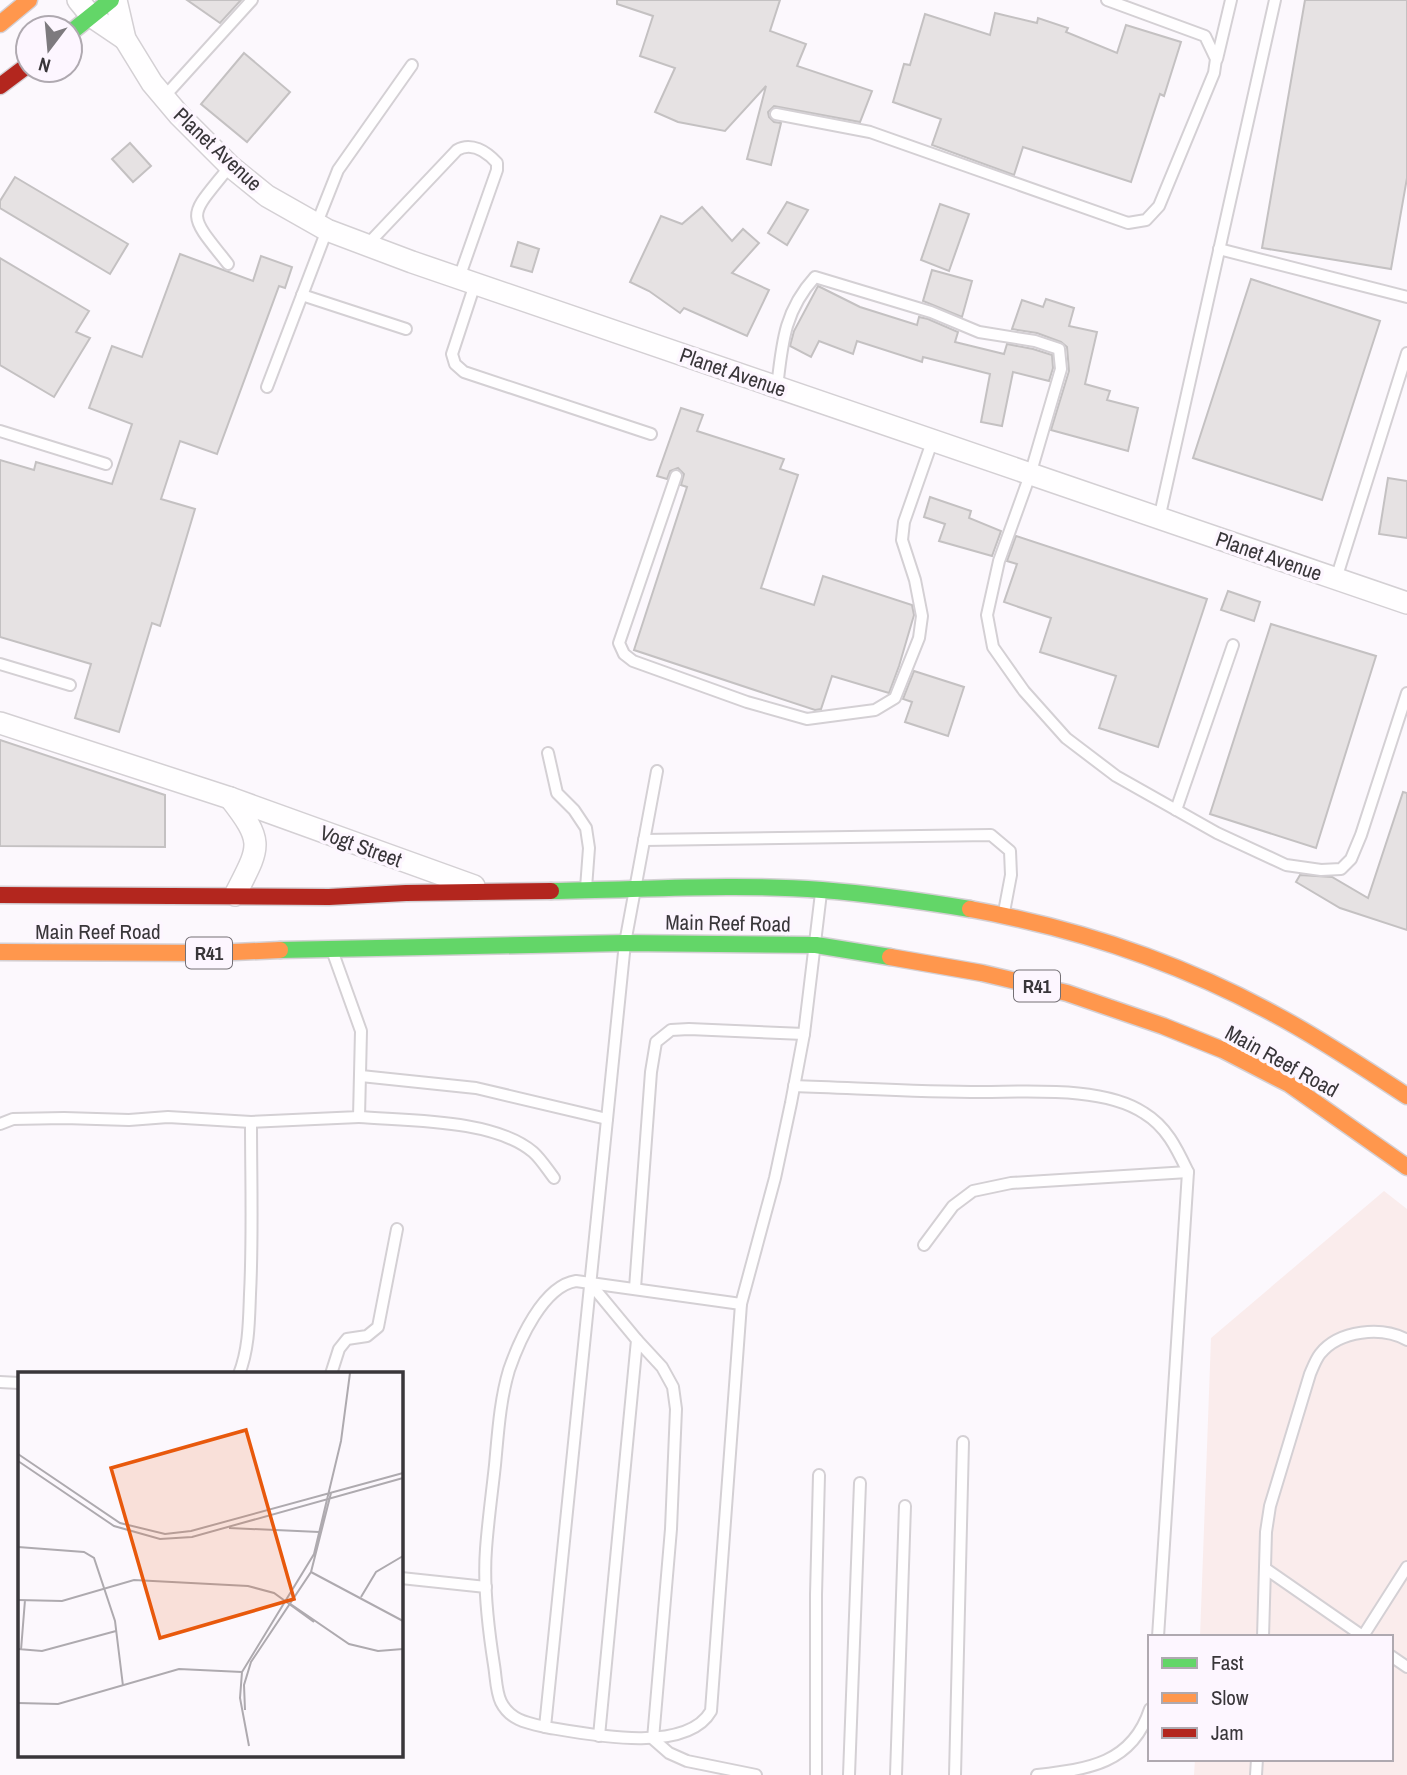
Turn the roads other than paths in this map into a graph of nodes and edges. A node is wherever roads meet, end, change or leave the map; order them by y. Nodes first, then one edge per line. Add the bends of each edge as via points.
1 (29, 0) edge
2 (113, 0) edge
3 (252, 0) edge
4 (1107, 0) edge
5 (1231, 0) edge
6 (1275, 0) edge
7 (84, 8) edge
8 (0, 24) edge
9 (125, 39) junction
10 (1216, 59) junction
11 (412, 65) dead end
12 (164, 97) junction
13 (776, 114) dead end
14 (230, 166) junction
15 (322, 226) junction
16 (367, 245) junction
17 (1219, 249) junction
18 (229, 264) dead end
19 (467, 281) junction
20 (302, 295) junction
21 (1407, 298) edge
22 (406, 329) dead end
23 (1407, 353) edge
24 (267, 387) dead end
25 (777, 388) junction
26 (0, 432) edge
27 (651, 434) dead end
28 (932, 442) junction
29 (106, 464) dead end
30 (1030, 475) junction
31 (676, 476) dead end
32 (1159, 519) junction
33 (1336, 579) junction
34 (1407, 603) edge
35 (1233, 645) dead end
36 (0, 664) edge
37 (70, 685) dead end
38 (1407, 693) edge
39 (0, 723) edge
40 (548, 753) dead end
41 (657, 771) dead end
42 (230, 798) junction
43 (1176, 810) junction
44 (643, 840) junction
45 (634, 890) junction
46 (821, 890) junction
47 (586, 891) junction
48 (492, 893) junction
49 (0, 895) edge
50 (235, 895) junction
51 (1004, 915) junction
52 (331, 942) junction
53 (625, 943) junction
54 (816, 945) junction
55 (0, 952) edge
56 (804, 1034) junction
57 (361, 1076) junction
58 (794, 1086) junction
59 (1407, 1096) edge
60 (359, 1117) junction
61 (607, 1119) junction
62 (251, 1122) junction
63 (0, 1124) edge
64 (1407, 1167) edge
65 (1188, 1172) junction
66 (554, 1178) dead end
67 (397, 1229) dead end
68 (924, 1245) dead end
69 (589, 1282) junction
70 (635, 1287) junction
71 (741, 1304) junction
72 (637, 1340) junction
73 (1407, 1340) edge
74 (240, 1372) edge
75 (332, 1372) edge
76 (0, 1382) edge
77 (18, 1383) edge
78 (963, 1442) dead end
79 (819, 1475) dead end
80 (860, 1483) dead end
81 (905, 1506) dead end
82 (1407, 1567) edge
83 (1266, 1569) junction
84 (402, 1577) edge
85 (486, 1587) junction
86 (1158, 1635) edge
87 (1263, 1635) edge
88 (1363, 1635) edge
89 (1365, 1635) edge
90 (1148, 1714) edge
91 (545, 1727) junction
92 (599, 1736) junction
93 (653, 1739) junction
94 (757, 1775) edge
95 (816, 1775) edge
96 (849, 1775) edge
97 (896, 1775) edge
98 (955, 1775) edge
99 (1037, 1775) edge

1 - 8 main road
2 - 7 main road
2 - 9 street, Planet Avenue
3 - 12 lane
4 - 10 lane via 1205,36
5 - 10 lane
6 - 17 lane
7 - 9 street, Planet Avenue
9 - 12 street, Planet Avenue
10 - 13 lane via 1159,206 1146,220 1128,223 870,132
11 - 15 lane via 338,170
12 - 14 street, Planet Avenue
14 - 15 street, Planet Avenue via 267,196
14 - 18 lane via 198,206 196,216 199,227
15 - 16 street, Planet Avenue
15 - 20 lane
16 - 19 street, Planet Avenue
16 - 19 lane via 457,150 473,147 492,158 497,170
17 - 21 lane
17 - 32 lane
19 - 25 street, Planet Avenue
19 - 27 lane via 452,354 464,372
20 - 22 lane
20 - 24 lane
23 - 33 lane
25 - 28 street, Planet Avenue
25 - 30 lane via 782,335 802,291 815,277 931,312 979,332 1059,349 1061,369
26 - 29 lane
28 - 30 street, Planet Avenue
28 - 31 lane via 902,540 922,616 919,638 895,698 875,710 807,719 722,693 624,654 619,643
30 - 32 street, Planet Avenue
30 - 43 lane via 999,561 987,615 993,647 1066,738 1116,776
32 - 33 street, Planet Avenue
33 - 34 street, Planet Avenue
35 - 43 lane
36 - 37 lane
38 - 43 lane via 1361,835 1351,859 1341,869 1286,865
39 - 42 street, Vogt Street
40 - 47 lane via 557,793 586,828
41 - 44 lane
42 - 48 street, Vogt Street
42 - 50 street via 248,821 257,843
44 - 45 lane
44 - 51 lane via 991,835 1010,851
45 - 46 main road, Main Reef Road
45 - 47 main road, Main Reef Road
45 - 53 lane
46 - 51 main road, Main Reef Road
46 - 54 lane
47 - 48 main road, Main Reef Road
48 - 50 main road, Main Reef Road via 329,903
49 - 50 main road, Main Reef Road
51 - 59 main road, Main Reef Road via 1126,949 1209,983 1275,1014
52 - 53 main road, Main Reef Road / R41
52 - 55 main road, Main Reef Road / R41 via 213,953
52 - 57 lane via 361,1031
53 - 54 main road, Main Reef Road / R41
53 - 61 lane
54 - 56 lane
54 - 64 main road, Main Reef Road / R41 via 1067,993 1163,1026 1289,1084
56 - 58 lane
56 - 70 lane via 689,1029 671,1030 656,1042
57 - 60 lane
57 - 61 lane via 475,1088
58 - 65 lane via 1027,1090 1106,1097 1144,1112 1172,1138
58 - 71 lane
60 - 62 lane
60 - 66 lane via 487,1130 534,1153
61 - 69 lane
62 - 63 lane via 64,1118 13,1119
62 - 74 lane via 249,1330
65 - 68 lane via 1011,1183 973,1191 953,1206
65 - 86 lane
67 - 75 lane via 378,1327 366,1336 347,1339
69 - 70 lane
69 - 72 lane
69 - 85 lane via 567,1282 556,1289 519,1341 508,1373 489,1523
69 - 91 lane
70 - 71 lane
71 - 93 lane via 711,1710 698,1727
72 - 92 lane
72 - 93 lane via 662,1367 673,1387 676,1409
73 - 83 lane via 1375,1332 1352,1334 1333,1341 1319,1354 1270,1506
76 - 77 lane
78 - 98 lane
79 - 95 lane
80 - 96 lane
81 - 97 lane
82 - 89 lane
83 - 87 lane
83 - 88 lane
84 - 85 lane
85 - 91 lane via 500,1700 518,1721
90 - 99 lane via 1138,1737 1117,1756 1075,1770
91 - 92 lane
92 - 93 lane
93 - 94 lane via 687,1761

